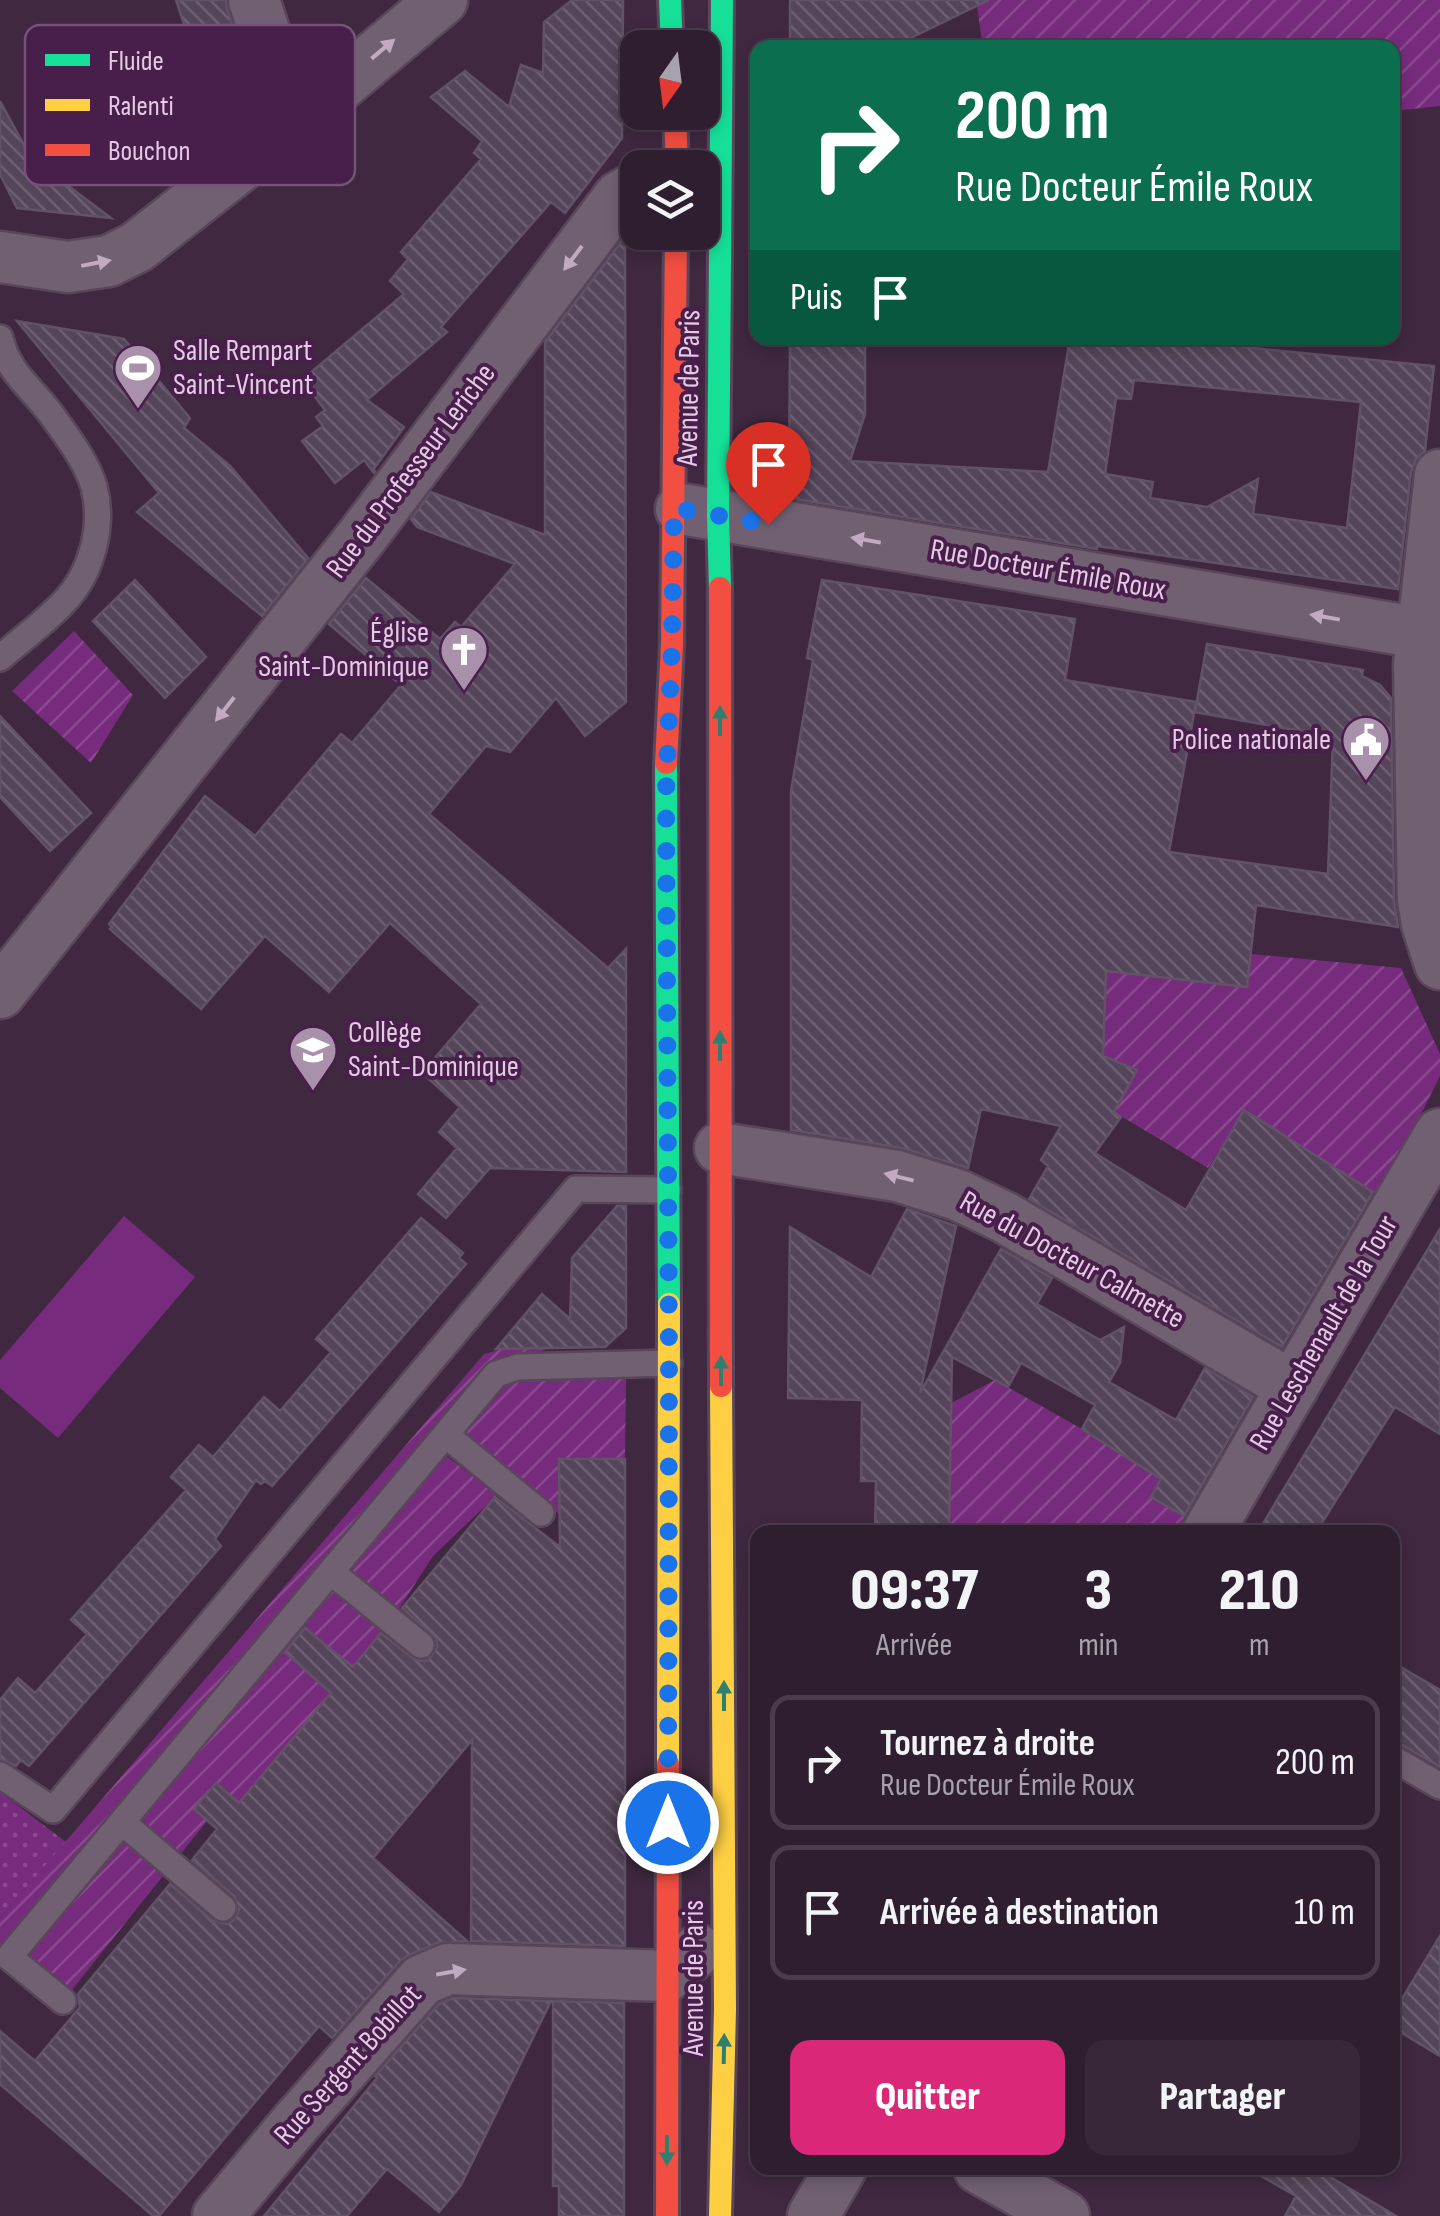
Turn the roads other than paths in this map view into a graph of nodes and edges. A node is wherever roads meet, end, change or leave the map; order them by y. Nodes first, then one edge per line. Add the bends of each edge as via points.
1 (254, 0) edge
2 (442, 0) edge
3 (670, 0) edge
4 (722, 0) edge
5 (262, 25) edge
6 (671, 30) edge
7 (355, 73) edge
8 (216, 185) edge
9 (620, 197) edge
10 (677, 250) edge
11 (0, 257) edge
12 (0, 338) edge
13 (1440, 475) edge
14 (696, 511) junction
15 (1421, 633) junction
16 (0, 658) edge
17 (1431, 827) edge
18 (1440, 964) edge
19 (0, 993) edge
20 (1440, 1134) edge
21 (720, 1148) junction
22 (668, 1190) junction
23 (669, 1363) junction
24 (1293, 1386) junction
25 (446, 1435) junction
26 (541, 1513) dead end
27 (1212, 1525) edge
28 (331, 1572) junction
29 (421, 1645) dead end
30 (1400, 1763) edge
31 (0, 1775) edge
32 (1440, 1786) edge
33 (724, 1794) junction
34 (122, 1822) junction
35 (223, 1908) dead end
36 (668, 1976) junction
37 (63, 2001) dead end
38 (667, 2033) junction
39 (837, 2175) edge
40 (991, 2175) edge
41 (218, 2216) edge
42 (667, 2216) edge
43 (706, 2216) edge
44 (720, 2216) edge
45 (813, 2216) edge
46 (1064, 2216) edge

1 - 5 street
7 -> 2 street
3 - 6 main road
4 - 14 main road, Avenue de Paris
11 -> 8 street via 68,267 109,261
9 -> 19 street, Rue du Professeur Leriche
10 - 14 main road, Avenue de Paris
12 - 16 lane via 17,377 79,456 94,486 97,520 93,552 66,601
13 - 15 street
15 -> 14 street, Rue Docteur Émile Roux
21 -> 14 main road, Avenue de Paris via 720,602
14 - 22 main road, Avenue de Paris via 672,645
15 - 17 street
17 - 18 street via 1423,899
20 - 24 street, Rue Leschenault de la Tour
24 -> 21 street, Rue du Docteur Calmette via 958,1194 897,1176
33 -> 21 main road, Avenue de Paris
22 - 23 main road, Avenue de Paris
22 - 31 lane via 576,1189 53,1810
23 - 25 lane via 518,1367 496,1374
23 - 36 main road, Avenue de Paris
24 - 27 street, Rue Leschenault de la Tour
25 - 26 lane
25 - 28 lane
28 - 29 lane
28 - 34 lane
30 - 32 lane
33 - 36 street via 700,1948
44 -> 33 main road, Avenue de Paris
34 - 35 lane
34 - 37 lane via 9,1957
36 - 38 main road, Avenue de Paris
41 -> 36 street, Rue Sergent Bobillot via 422,1980 462,1968
38 -> 42 main road, Avenue de Paris
38 - 43 street via 684,2092 695,2204
39 - 45 street
40 - 46 street

